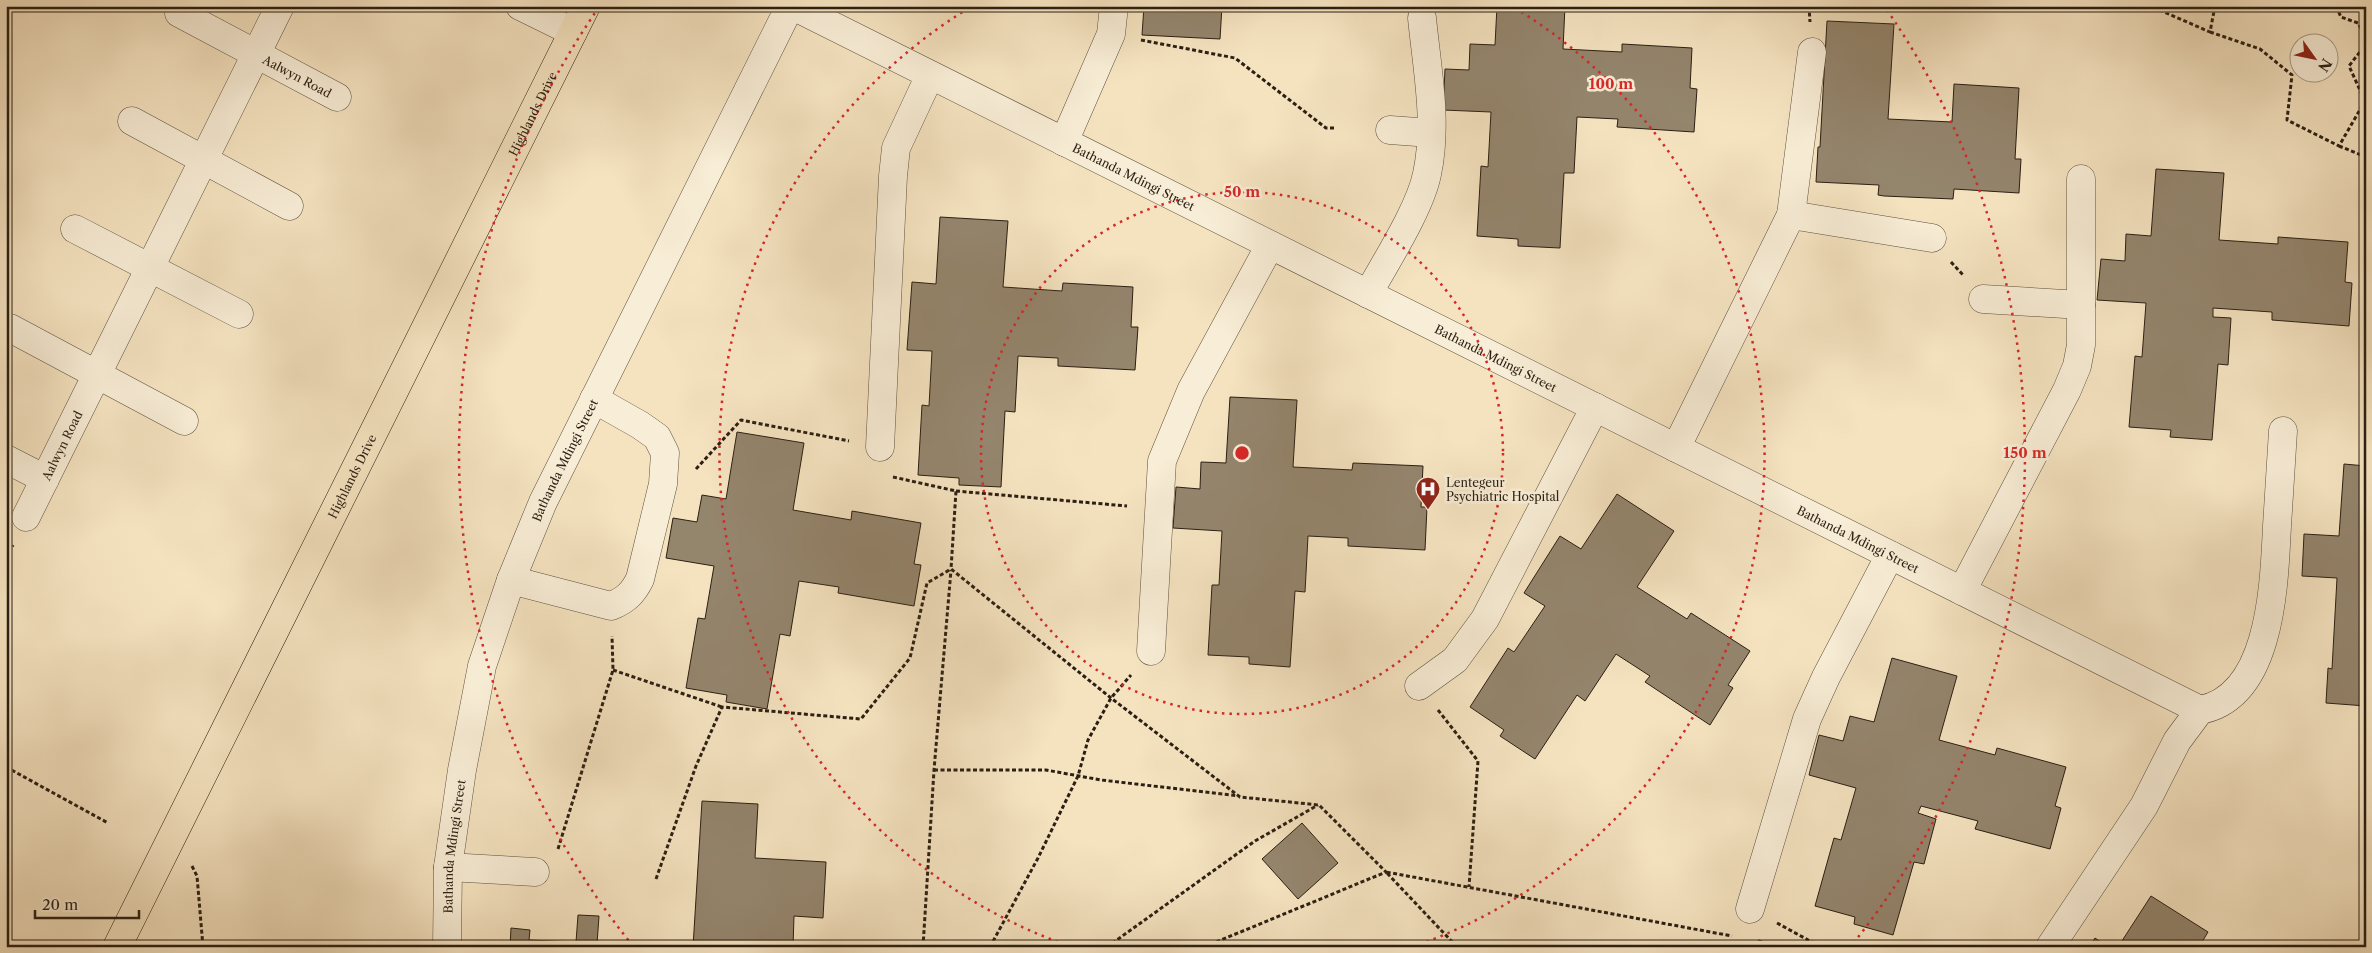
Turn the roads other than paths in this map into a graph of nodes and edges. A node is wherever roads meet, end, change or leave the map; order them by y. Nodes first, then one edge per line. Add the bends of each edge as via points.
1 (280, 6) edge
2 (520, 6) edge
3 (586, 6) edge
4 (792, 6) edge
5 (1114, 6) edge
6 (179, 13) dead end
7 (1422, 18) dead end
8 (573, 32) junction
9 (1812, 52) dead end
10 (257, 54) junction
11 (930, 75) junction
12 (337, 97) dead end
13 (132, 121) dead end
14 (1390, 130) dead end
15 (1431, 133) junction
16 (1064, 142) junction
17 (204, 160) junction
18 (2081, 179) dead end
19 (289, 206) dead end
20 (1791, 215) junction
21 (75, 229) dead end
22 (1932, 238) road end
23 (1270, 244) junction
24 (151, 268) junction
25 (1368, 294) junction
26 (1983, 299) road end
27 (2081, 306) junction
28 (239, 314) dead end
29 (10, 328) dead end
30 (99, 374) junction
31 (594, 399) junction
32 (1595, 407) junction
33 (184, 421) dead end
34 (2283, 431) dead end
35 (880, 447) road end
36 (1676, 448) junction
37 (6, 459) edge
38 (45, 479) junction
39 (26, 517) dead end
40 (1890, 555) junction
41 (511, 580) junction
42 (1962, 591) junction
43 (1151, 651) dead end
44 (1419, 686) road end
45 (2200, 710) junction
46 (448, 867) junction
47 (535, 872) dead end
48 (1750, 909) road end
49 (117, 947) edge
50 (447, 947) edge
51 (2050, 947) edge

1 - 10 street, Aalwyn Road
2 - 8 street
3 - 8 main road, Highlands Drive
4 - 11 street, Bathanda Mdingi Street
4 - 31 street, Bathanda Mdingi Street
5 - 16 street via 1111,34
6 - 10 street, Aalwyn Road
7 - 15 street
8 - 49 main road, Highlands Drive
9 - 20 street
10 - 12 street, Aalwyn Road
10 - 17 street, Aalwyn Road
11 - 16 street, Bathanda Mdingi Street
11 - 35 street via 896,148
13 - 17 street
14 - 15 street
15 - 25 street via 1427,175 1418,201
16 - 23 street, Bathanda Mdingi Street
17 - 19 street
17 - 24 street, Aalwyn Road
18 - 27 street
20 - 22 street
20 - 36 street
21 - 24 street
23 - 25 street, Bathanda Mdingi Street
23 - 43 street via 1192,391 1162,461
24 - 28 street
24 - 30 street, Aalwyn Road
25 - 32 street, Bathanda Mdingi Street
26 - 27 street
27 - 42 street via 2081,345 2067,390
29 - 30 street
30 - 33 street
30 - 38 street, Aalwyn Road
31 - 41 street, Bathanda Mdingi Street via 543,502
31 - 41 street via 657,437 665,453 663,484 640,579 633,592 610,606
32 - 36 street, Bathanda Mdingi Street
32 - 44 street via 1485,619 1455,660
34 - 45 street via 2272,607 2262,644 2234,694 2213,708
36 - 40 street, Bathanda Mdingi Street
37 - 38 street
38 - 39 street, Aalwyn Road
40 - 42 street, Bathanda Mdingi Street
40 - 48 street via 1807,719
41 - 46 street, Bathanda Mdingi Street via 482,666
42 - 45 street, Bathanda Mdingi Street
45 - 51 street via 2177,741 2144,806
46 - 47 street
46 - 50 street, Bathanda Mdingi Street

